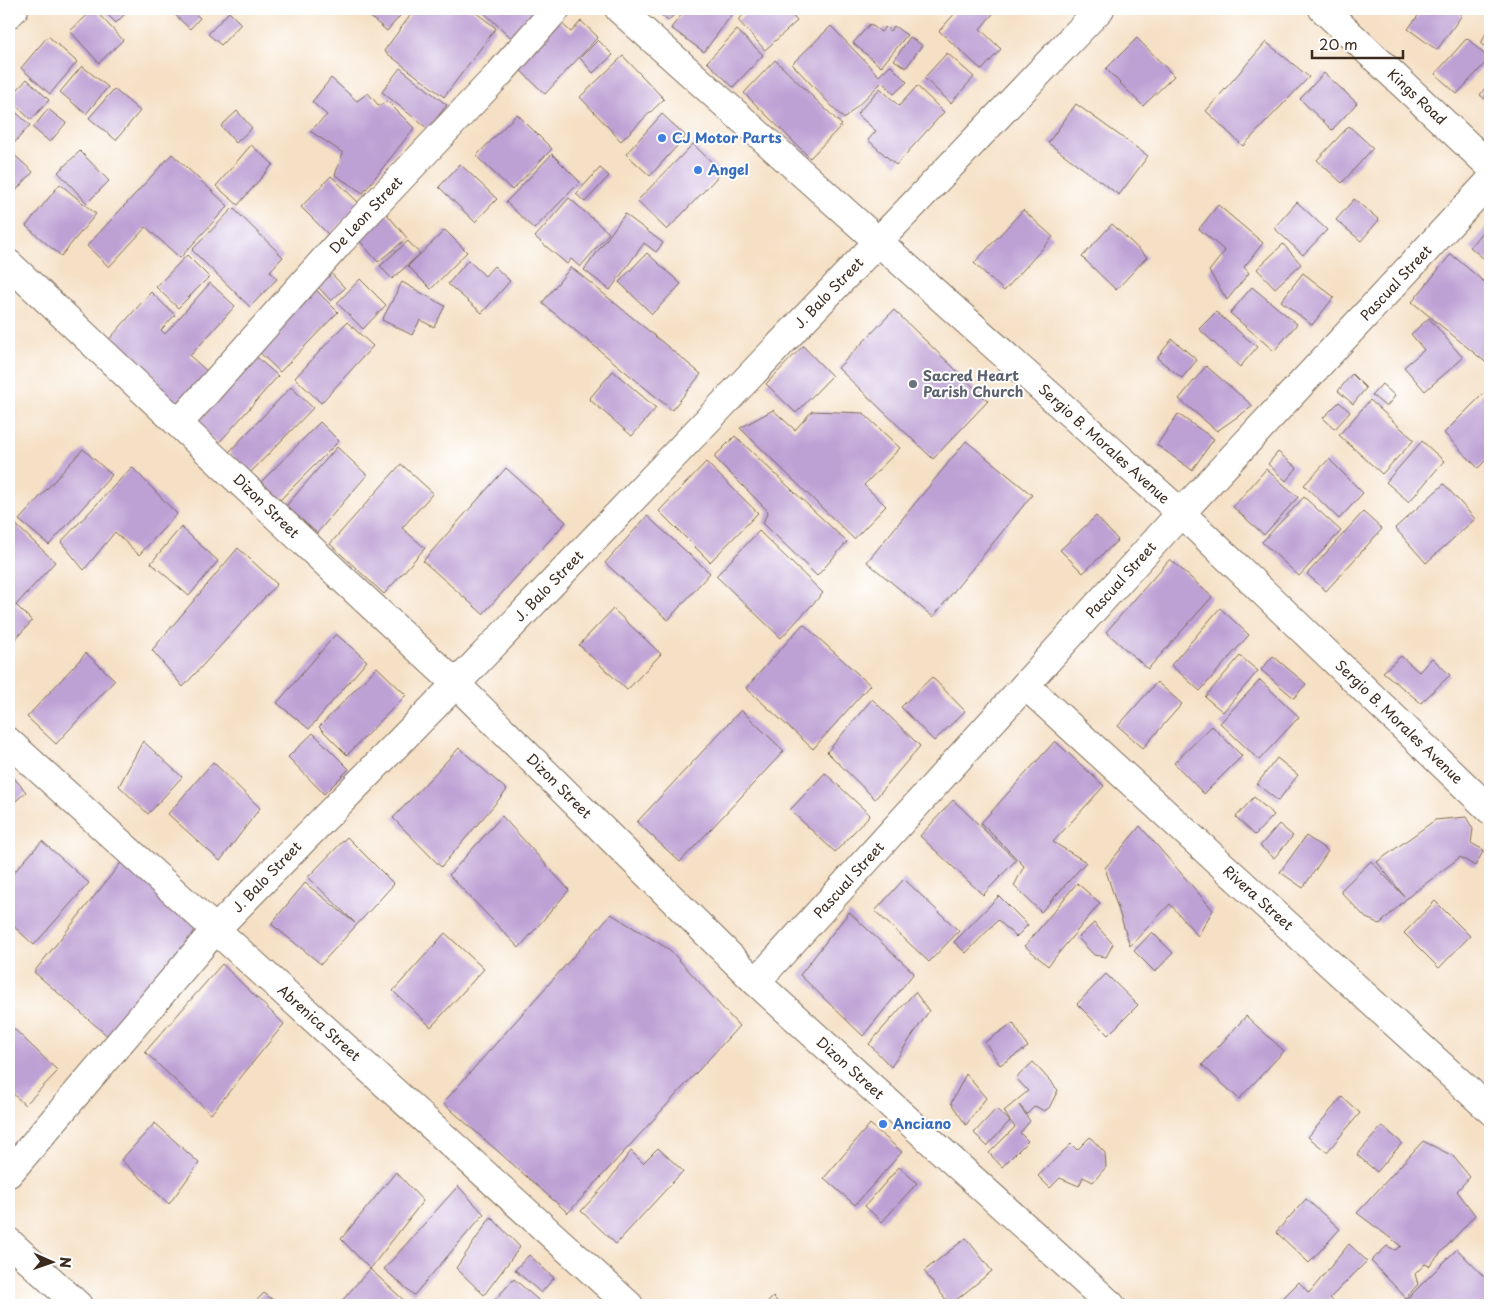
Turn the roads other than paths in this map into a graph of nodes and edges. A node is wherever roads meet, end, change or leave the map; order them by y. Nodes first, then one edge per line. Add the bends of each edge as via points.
1 (14, 9) edge
2 (556, 9) edge
3 (619, 9) edge
4 (1100, 9) edge
5 (1323, 9) edge
6 (9, 14) edge
7 (1490, 166) edge
8 (1490, 181) edge
9 (878, 242) junction
10 (9, 264) edge
11 (179, 423) junction
12 (1182, 513) junction
13 (456, 684) junction
14 (1026, 686) junction
15 (9, 742) edge
16 (1490, 810) edge
17 (216, 929) junction
18 (756, 982) junction
19 (1490, 1110) edge
20 (9, 1173) edge
21 (9, 1242) edge
22 (78, 1305) edge
23 (629, 1305) edge
24 (1110, 1305) edge

1 - 6 street
2 - 11 street, De Leon Street via 339,243
3 - 9 street, Sergio B. Morales Avenue
4 - 9 street, J. Balo Street
5 - 7 street, Kings Road
8 - 12 street, Pascual Street
9 - 12 street, Sergio B. Morales Avenue
9 - 13 street, J. Balo Street
10 - 11 street, Dizon Street
11 - 13 street, Dizon Street
12 - 14 street, Pascual Street
12 - 16 street, Sergio B. Morales Avenue
13 - 17 street, J. Balo Street
13 - 18 street, Dizon Street
14 - 18 street, Pascual Street
14 - 19 street, Rivera Street
15 - 17 street, Abrenica Street
17 - 20 street, J. Balo Street
17 - 23 street, Abrenica Street
18 - 24 street, Dizon Street
21 - 22 street

